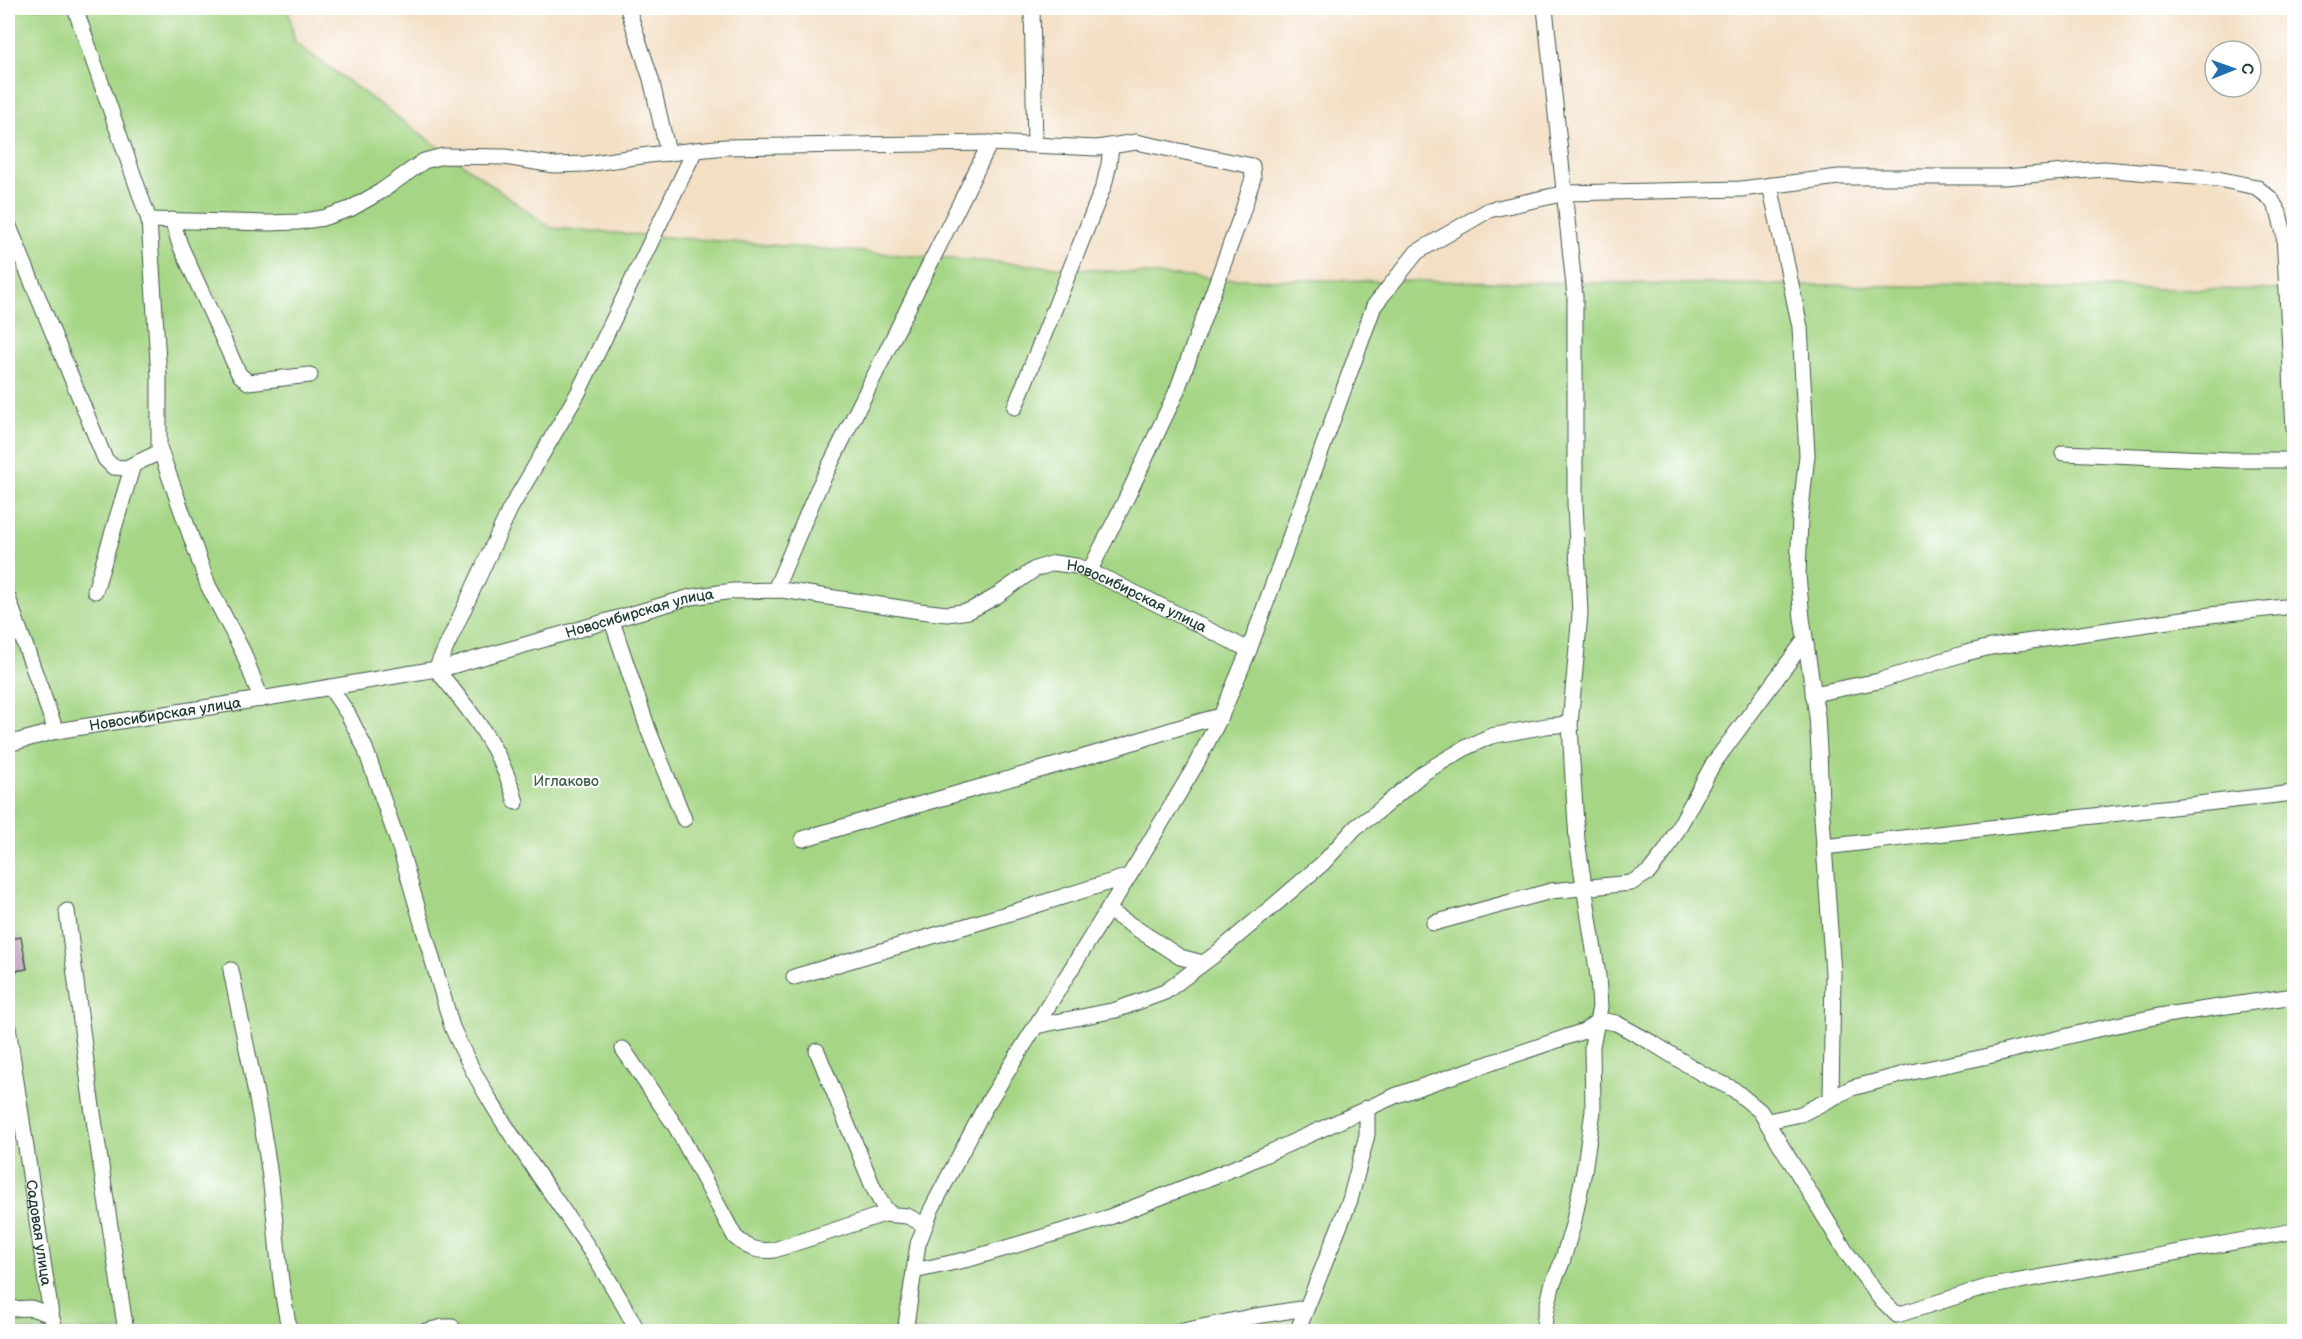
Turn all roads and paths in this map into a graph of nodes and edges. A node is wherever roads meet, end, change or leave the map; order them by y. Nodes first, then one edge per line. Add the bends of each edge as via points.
1 (75, 8) edge
2 (1032, 8) edge
3 (1545, 8) edge
4 (629, 12) dead end
5 (990, 143) junction
6 (1035, 144) junction
7 (1111, 146) junction
8 (695, 150) junction
9 (668, 153) junction
10 (1770, 184) junction
11 (1566, 193) junction
12 (149, 220) junction
13 (172, 220) junction
14 (8, 224) edge
15 (310, 375) dead end
16 (1015, 407) dead end
17 (2295, 429) edge
18 (160, 452) junction
19 (2063, 453) dead end
20 (2295, 460) edge
21 (133, 465) junction
22 (1089, 572) junction
23 (775, 590) junction
24 (95, 591) dead end
25 (8, 598) edge
26 (2295, 606) edge
27 (612, 621) junction
28 (1805, 640) junction
29 (1250, 650) junction
30 (436, 669) junction
31 (330, 687) junction
32 (1813, 694) junction
33 (261, 699) junction
34 (1221, 717) junction
35 (1570, 724) junction
36 (56, 730) junction
37 (8, 744) edge
38 (2295, 793) edge
39 (516, 802) dead end
40 (684, 819) dead end
41 (803, 839) dead end
42 (1824, 847) junction
43 (1129, 876) junction
44 (1584, 887) junction
45 (1108, 910) junction
46 (67, 911) dead end
47 (1434, 923) dead end
48 (1203, 963) junction
49 (231, 970) dead end
50 (794, 977) dead end
51 (2295, 996) edge
52 (1599, 1020) junction
53 (1035, 1026) junction
54 (8, 1027) edge
55 (623, 1048) dead end
56 (817, 1051) dead end
57 (1831, 1098) junction
58 (1367, 1108) junction
59 (1767, 1121) junction
60 (890, 1214) junction
61 (925, 1225) junction
62 (2295, 1231) edge
63 (914, 1271) junction
64 (1306, 1308) junction
65 (8, 1309) edge
66 (51, 1315) junction
67 (56, 1332) edge
68 (126, 1332) edge
69 (290, 1332) edge
70 (422, 1332) edge
71 (453, 1332) edge
72 (638, 1332) edge
73 (905, 1332) edge
74 (1178, 1332) edge
75 (1297, 1332) edge
76 (1544, 1332) edge

1 - 12 street
2 - 6 street
3 - 11 street
4 - 9 street via 644,52
5 - 6 street
5 - 8 street
5 - 23 street via 818,489
6 - 7 street
7 - 16 street via 1104,185
7 - 22 street via 1136,142 1252,166 1253,178 1176,393
8 - 9 street
8 - 30 street via 578,393 510,509
9 - 13 street via 554,165 505,157 443,156 424,161 350,209 323,218 269,223
10 - 11 street via 1741,189
10 - 17 street via 1839,177 2004,177 2104,169 2218,178 2256,187 2271,199 2284,234
10 - 28 street via 1800,327 1807,455 1798,575
11 - 29 street via 1489,210 1417,252 1374,306
11 - 35 street via 1575,296 1575,502 1580,614
12 - 13 street
12 - 18 street
13 - 15 street via 239,374 248,382 257,383
14 - 21 street via 105,459 113,467
18 - 21 street
18 - 33 street via 208,585 243,652
19 - 20 street
21 - 24 street
22 - 23 street, Новосибирская улица via 1054,563 1035,569 969,611 947,614
22 - 29 street, Новосибирская улица
23 - 27 street, Новосибирская улица via 691,597
25 - 36 street
26 - 32 street via 1991,647 1879,681
27 - 30 street, Новосибирская улица
27 - 40 street via 648,729
28 - 32 street
28 - 44 street via 1713,764 1667,849 1649,872 1631,883
29 - 34 street
30 - 31 street, Новосибирская улица
30 - 39 street via 500,757
31 - 33 street, Новосибирская улица
31 - 72 street via 365,748 401,851 461,1049 531,1167 615,1288
32 - 42 street
33 - 36 street, Новосибирская улица
34 - 41 street via 1184,724 1100,753
34 - 43 street
35 - 44 street
35 - 48 street via 1491,736 1423,773
36 - 37 street, Новосибирская улица
38 - 42 street
42 - 57 street via 1833,973
43 - 45 street
43 - 50 street
44 - 47 street via 1517,899
44 - 52 street via 1599,976
45 - 48 street via 1180,957
45 - 53 street
46 - 68 street
48 - 53 street via 1165,992 1138,1004
49 - 69 street via 270,1176 280,1282
51 - 57 street via 2089,1030 1875,1081
52 - 58 street via 1584,1031
52 - 59 street via 1616,1023 1733,1089
52 - 76 street via 1592,1046 1593,1111 1584,1170 1573,1225 1551,1286
53 - 61 street via 984,1109
54 - 66 street, Садовая улица
55 - 60 street via 676,1127 735,1237 747,1248 774,1250
56 - 60 street via 873,1187
57 - 59 street via 1801,1114
58 - 63 street via 1242,1165 1107,1218
58 - 64 street via 1367,1136 1350,1200
59 - 62 street via 1845,1252 1897,1315 1996,1285
60 - 61 street via 907,1216
61 - 63 street
63 - 73 street
64 - 74 street
64 - 75 street
65 - 66 street via 31,1308
66 - 67 street, Садовая улица
70 - 71 street via 443,1327 452,1327

